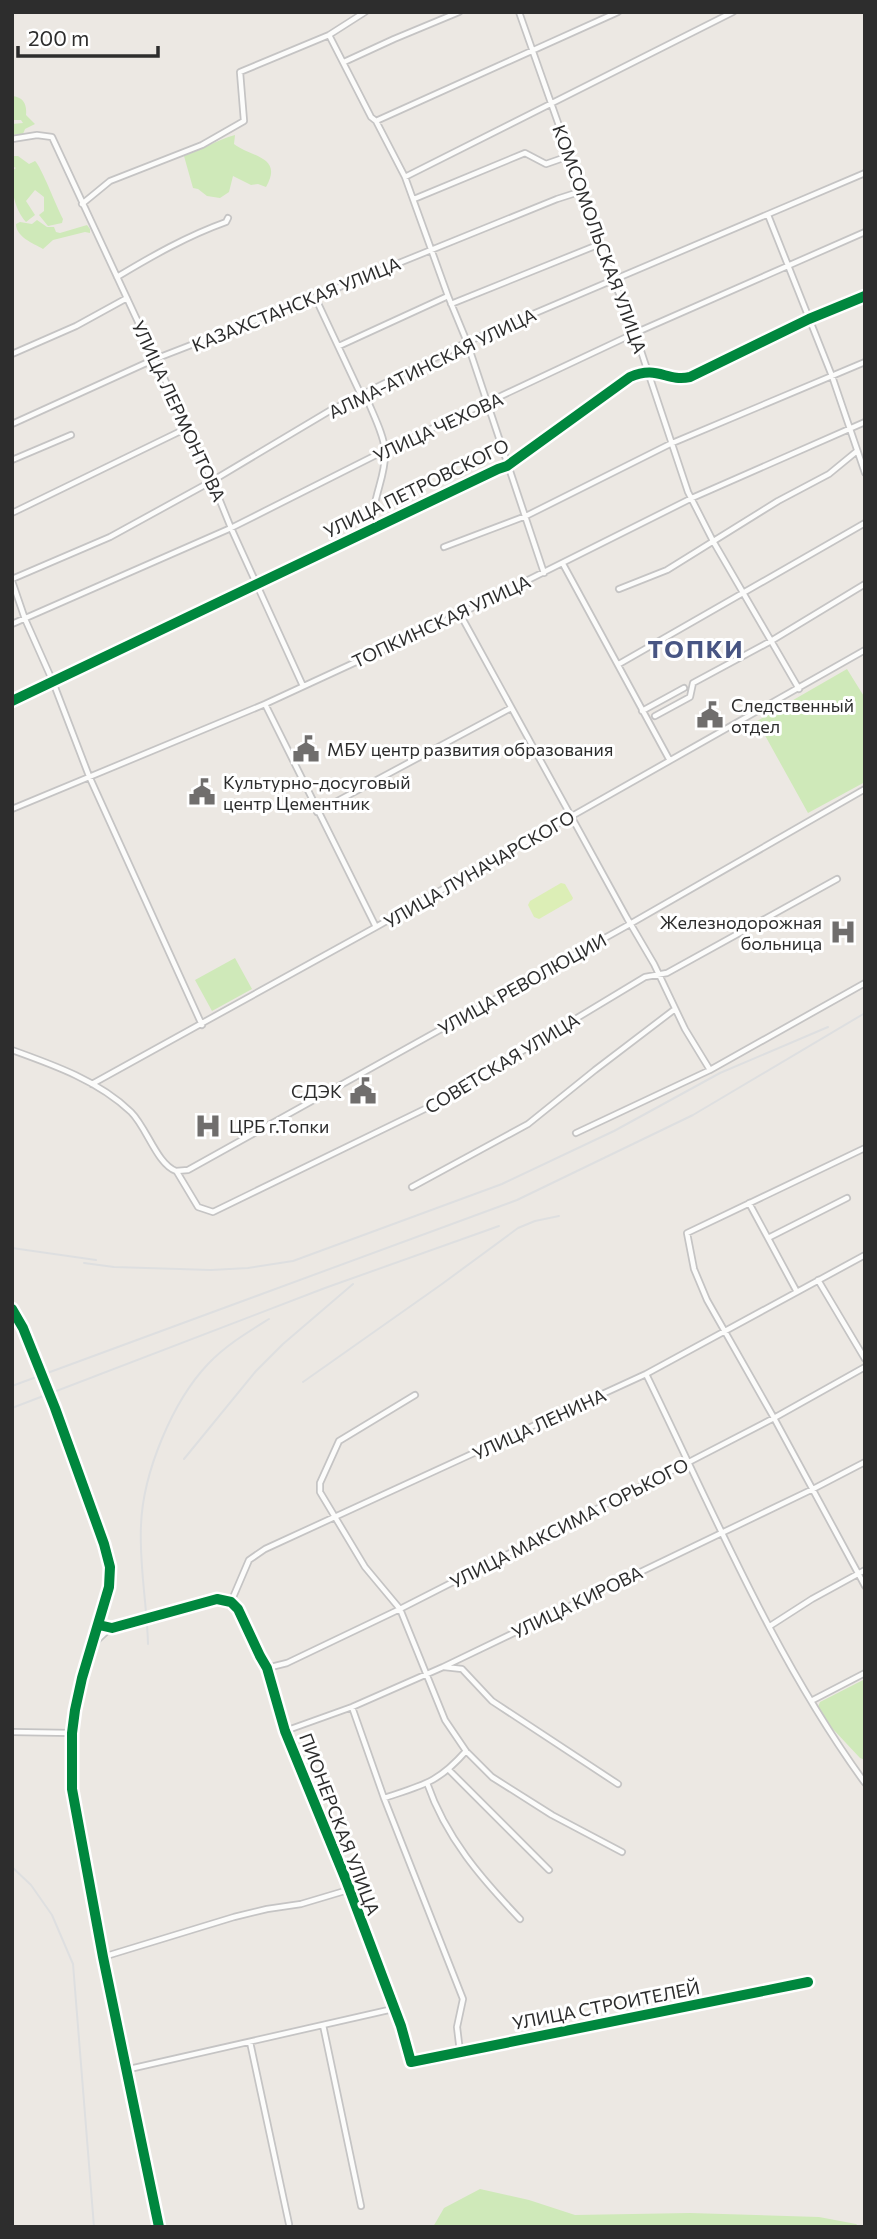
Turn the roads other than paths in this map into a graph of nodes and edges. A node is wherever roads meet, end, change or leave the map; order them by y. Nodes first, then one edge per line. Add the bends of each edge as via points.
1 (365, 12) edge
2 (459, 12) edge
3 (519, 12) edge
4 (618, 12) edge
5 (733, 12) edge
6 (330, 34) junction
7 (533, 51) junction
8 (344, 62) junction
9 (551, 102) junction
10 (376, 121) junction
11 (12, 139) edge
12 (569, 156) junction
13 (865, 173) edge
14 (405, 177) junction
15 (582, 191) junction
16 (414, 199) junction
17 (82, 204) junction
18 (768, 215) junction
19 (228, 218) dead end
20 (865, 232) edge
21 (600, 244) junction
22 (431, 250) junction
23 (789, 266) junction
24 (117, 278) junction
25 (613, 279) junction
26 (448, 296) junction
27 (865, 296) edge
28 (315, 297) junction
29 (127, 298) junction
30 (451, 304) junction
31 (809, 319) junction
32 (635, 333) junction
33 (467, 342) junction
34 (339, 346) junction
35 (12, 354) edge
36 (155, 359) junction
37 (865, 362) edge
38 (647, 372) junction
39 (832, 376) junction
40 (361, 394) junction
41 (489, 403) junction
42 (865, 422) edge
43 (12, 424) edge
44 (187, 428) junction
45 (849, 429) junction
46 (71, 435) dead end
47 (670, 444) junction
48 (386, 450) junction
49 (857, 451) junction
50 (12, 460) edge
51 (508, 466) junction
52 (865, 473) edge
53 (212, 481) junction
54 (692, 498) junction
55 (12, 513) edge
56 (526, 516) junction
57 (865, 523) edge
58 (231, 528) junction
59 (374, 528) junction
60 (713, 541) junction
61 (444, 547) dead end
62 (563, 564) junction
63 (544, 573) junction
64 (12, 580) edge
65 (257, 583) junction
66 (865, 584) edge
67 (619, 589) dead end
68 (744, 591) junction
69 (460, 614) junction
70 (25, 619) junction
71 (12, 624) edge
72 (771, 641) junction
73 (865, 650) edge
74 (619, 664) junction
75 (53, 682) junction
76 (303, 686) junction
77 (684, 688) dead end
78 (799, 689) junction
79 (12, 701) edge
80 (265, 704) junction
81 (511, 708) junction
82 (642, 711) junction
83 (655, 716) dead end
84 (669, 760) junction
85 (89, 776) junction
86 (863, 790) edge
87 (865, 798) edge
88 (12, 809) edge
89 (317, 812) junction
90 (572, 816) junction
91 (837, 879) dead end
92 (630, 924) junction
93 (376, 928) junction
94 (659, 974) junction
95 (865, 983) edge
96 (675, 1009) junction
97 (202, 1025) junction
98 (12, 1050) edge
99 (710, 1070) junction
100 (92, 1084) junction
101 (576, 1133) dead end
102 (865, 1147) edge
103 (176, 1171) junction
104 (412, 1187) dead end
105 (847, 1198) dead end
106 (749, 1203) junction
107 (768, 1238) junction
108 (865, 1255) edge
109 (818, 1280) junction
110 (797, 1292) junction
111 (12, 1309) edge
112 (726, 1332) junction
113 (865, 1359) edge
114 (865, 1367) edge
115 (646, 1374) junction
116 (415, 1395) dead end
117 (774, 1418) junction
118 (689, 1462) junction
119 (865, 1462) edge
120 (813, 1489) junction
121 (334, 1518) junction
122 (722, 1533) junction
123 (865, 1570) edge
124 (858, 1574) junction
125 (865, 1587) edge
126 (232, 1602) junction
127 (400, 1609) junction
128 (99, 1625) junction
129 (770, 1626) junction
130 (112, 1628) junction
131 (92, 1645) junction
132 (443, 1667) junction
133 (267, 1668) junction
134 (865, 1673) edge
135 (427, 1674) junction
136 (811, 1701) junction
137 (352, 1707) junction
138 (285, 1731) junction
139 (12, 1732) edge
140 (72, 1733) junction
141 (466, 1751) junction
142 (449, 1770) junction
143 (865, 1782) edge
144 (427, 1783) junction
145 (618, 1784) dead end
146 (384, 1798) junction
147 (622, 1852) dead end
148 (549, 1870) dead end
149 (348, 1890) junction
150 (520, 1919) dead end
151 (103, 1957) junction
152 (808, 1982) dead end
153 (393, 2009) junction
154 (323, 2025) junction
155 (250, 2042) junction
156 (460, 2052) junction
157 (411, 2062) joint
158 (125, 2070) junction
159 (361, 2206) dead end
160 (289, 2224) dead end
161 (159, 2227) edge

1 - 6 street
2 - 8 street
3 - 7 street, КОМСОМОЛЬСКАЯ УЛИЦА
4 - 7 street
5 - 9 street
6 - 8 street
6 - 17 street via 240,72 244,121 202,145 110,181
7 - 9 street, КОМСОМОЛЬСКАЯ УЛИЦА
7 - 10 street
8 - 10 street
9 - 12 street, КОМСОМОЛЬСКАЯ УЛИЦА
9 - 14 street
10 - 14 street
11 - 17 street, УЛИЦА ЛЕРМОНТОВА via 52,137
12 - 15 street, КОМСОМОЛЬСКАЯ УЛИЦА
12 - 16 street via 546,164 525,153
13 - 18 street, АЛМА-АТИНСКАЯ УЛИЦА
14 - 16 street
15 - 21 street, КОМСОМОЛЬСКАЯ УЛИЦА
15 - 22 street, КАЗАХСТАНСКАЯ УЛИЦА
16 - 22 street
17 - 24 street, УЛИЦА ЛЕРМОНТОВА
18 - 23 street
18 - 25 street, АЛМА-АТИНСКАЯ УЛИЦА
19 - 24 street
20 - 23 street, УЛИЦА ЧЕХОВА
21 - 25 street, КОМСОМОЛЬСКАЯ УЛИЦА
21 - 30 street
22 - 26 street
22 - 28 street, КАЗАХСТАНСКАЯ УЛИЦА
23 - 31 street
23 - 32 street, УЛИЦА ЧЕХОВА
24 - 29 street, УЛИЦА ЛЕРМОНТОВА
25 - 32 street, КОМСОМОЛЬСКАЯ УЛИЦА
25 - 33 street, АЛМА-АТИНСКАЯ УЛИЦА
26 - 30 street
26 - 34 street
27 - 31 street
28 - 34 street
28 - 36 street, КАЗАХСТАНСКАЯ УЛИЦА
29 - 35 street
29 - 36 street, УЛИЦА ЛЕРМОНТОВА
30 - 33 street
31 - 38 street via 690,377
31 - 39 street
32 - 38 street, КОМСОМОЛЬСКАЯ УЛИЦА
32 - 41 street, УЛИЦА ЧЕХОВА
33 - 40 street, АЛМА-АТИНСКАЯ УЛИЦА
33 - 41 street
34 - 40 street
36 - 43 street, КАЗАХСТАНСКАЯ УЛИЦА
36 - 44 street, УЛИЦА ЛЕРМОНТОВА
37 - 39 street
38 - 47 street, КОМСОМОЛЬСКАЯ УЛИЦА
38 - 51 street, УЛИЦА ПЕТРОВСКОГО via 617,385
39 - 45 street
39 - 47 street
40 - 48 street via 368,399
40 - 53 street, АЛМА-АТИНСКАЯ УЛИЦА
41 - 48 street, УЛИЦА ЧЕХОВА
41 - 51 street
42 - 45 street, ТОПКИНСКАЯ УЛИЦА
44 - 53 street, УЛИЦА ЛЕРМОНТОВА
44 - 55 street
45 - 49 street
45 - 54 street, ТОПКИНСКАЯ УЛИЦА
46 - 50 street
47 - 54 street, КОМСОМОЛЬСКАЯ УЛИЦА
47 - 56 street
48 - 58 street, УЛИЦА ЧЕХОВА
48 - 59 street via 373,506
49 - 52 street
49 - 60 street via 828,474
51 - 56 street
51 - 59 street, УЛИЦА ПЕТРОВСКОГО
53 - 58 street, УЛИЦА ЛЕРМОНТОВА
53 - 64 street, АЛМА-АТИНСКАЯ УЛИЦА via 110,537
54 - 60 street, КОМСОМОЛЬСКАЯ УЛИЦА
54 - 62 street, ТОПКИНСКАЯ УЛИЦА
56 - 61 street
56 - 63 street
57 - 68 street
58 - 65 street, УЛИЦА ЛЕРМОНТОВА
58 - 70 street, УЛИЦА ЧЕХОВА
59 - 65 street, УЛИЦА ПЕТРОВСКОГО
60 - 67 street via 667,570
60 - 68 street, КОМСОМОЛЬСКАЯ УЛИЦА
62 - 63 street, ТОПКИНСКАЯ УЛИЦА
62 - 74 street
63 - 69 street, ТОПКИНСКАЯ УЛИЦА
64 - 70 street
65 - 75 street, УЛИЦА ПЕТРОВСКОГО
65 - 76 street, УЛИЦА ЛЕРМОНТОВА
66 - 72 street
68 - 72 street, КОМСОМОЛЬСКАЯ УЛИЦА
68 - 74 street
69 - 76 street, ТОПКИНСКАЯ УЛИЦА
69 - 81 street
70 - 71 street, УЛИЦА ЧЕХОВА
70 - 75 street
72 - 78 street, КОМСОМОЛЬСКАЯ УЛИЦА
72 - 83 street via 693,684 690,697
73 - 78 street, УЛИЦА ЛУНАЧАРСКОГО
74 - 82 street
75 - 79 street, УЛИЦА ПЕТРОВСКОГО
75 - 85 street
76 - 80 street, ТОПКИНСКАЯ УЛИЦА
77 - 82 street
78 - 84 street, УЛИЦА ЛУНАЧАРСКОГО
80 - 85 street, ТОПКИНСКАЯ УЛИЦА
80 - 89 street
81 - 89 street
81 - 90 street
82 - 84 street
84 - 90 street, УЛИЦА ЛУНАЧАРСКОГО
85 - 88 street, ТОПКИНСКАЯ УЛИЦА
85 - 97 street
86 - 87 street
86 - 92 street, УЛИЦА РЕВОЛЮЦИИ
89 - 93 street
90 - 92 street
90 - 93 street, УЛИЦА ЛУНАЧАРСКОГО
91 - 94 street, СОВЕТСКАЯ УЛИЦА
92 - 94 street
92 - 103 street, УЛИЦА РЕВОЛЮЦИИ via 188,1170
93 - 97 street, УЛИЦА ЛУНАЧАРСКОГО
94 - 96 street
94 - 103 street, СОВЕТСКАЯ УЛИЦА via 645,978 431,1106 213,1212 198,1207
95 - 99 street
96 - 99 street
96 - 104 street via 528,1124
97 - 100 street, УЛИЦА ЛУНАЧАРСКОГО
98 - 100 street, СОВЕТСКАЯ УЛИЦА
99 - 101 street
100 - 103 street, СОВЕТСКАЯ УЛИЦА via 135,1115 166,1165
102 - 106 street
105 - 107 street
106 - 107 street
106 - 112 street via 687,1233 694,1269
107 - 110 street
108 - 109 street, УЛИЦА ЛЕНИНА
109 - 110 street, УЛИЦА ЛЕНИНА
109 - 113 street
110 - 112 street, УЛИЦА ЛЕНИНА
111 - 128 street, bridge via 55,1408 104,1544 109,1587
112 - 115 street, УЛИЦА ЛЕНИНА
112 - 117 street
114 - 117 street, УЛИЦА МАКСИМА ГОРЬКОГО
115 - 118 street
115 - 121 street, УЛИЦА ЛЕНИНА
116 - 121 street via 338,1441 320,1487
117 - 118 street, УЛИЦА МАКСИМА ГОРЬКОГО
117 - 120 street
118 - 122 street
118 - 127 street, УЛИЦА МАКСИМА ГОРЬКОГО
119 - 120 street, УЛИЦА КИРОВА
120 - 122 street, УЛИЦА КИРОВА
120 - 124 street
121 - 126 street, УЛИЦА ЛЕНИНА via 253,1556
121 - 127 street via 365,1567
122 - 129 street
122 - 132 street, УЛИЦА КИРОВА
123 - 124 street
124 - 125 street
124 - 129 street
126 - 130 street via 211,1599
126 - 133 street, ПИОНЕРСКАЯ УЛИЦА
127 - 133 street, УЛИЦА МАКСИМА ГОРЬКОГО
127 - 135 street
128 - 130 street
128 - 131 street
129 - 136 street
130 - 131 street
131 - 140 street
132 - 135 street, УЛИЦА КИРОВА
132 - 145 street via 462,1669 492,1701
133 - 138 street, ПИОНЕРСКАЯ УЛИЦА
134 - 136 street
135 - 137 street, УЛИЦА КИРОВА
135 - 141 street via 445,1720
136 - 143 street
137 - 138 street, УЛИЦА КИРОВА
137 - 146 street
138 - 149 street, ПИОНЕРСКАЯ УЛИЦА
139 - 140 street
140 - 151 street via 72,1790
141 - 142 street
141 - 147 street via 492,1777
142 - 144 street
142 - 148 street
144 - 146 street
144 - 150 street via 463,1853
146 - 156 street via 463,1999 457,2027
149 - 151 street, ПИОНЕРСКАЯ УЛИЦА via 234,1917
149 - 153 street, ПИОНЕРСКАЯ УЛИЦА
151 - 158 street
152 - 156 street, УЛИЦА СТРОИТЕЛЕЙ
153 - 154 street
153 - 157 street, ПИОНЕРСКАЯ УЛИЦА
154 - 155 street
154 - 159 street
155 - 158 street
155 - 160 street
156 - 157 street, УЛИЦА СТРОИТЕЛЕЙ
158 - 161 street

